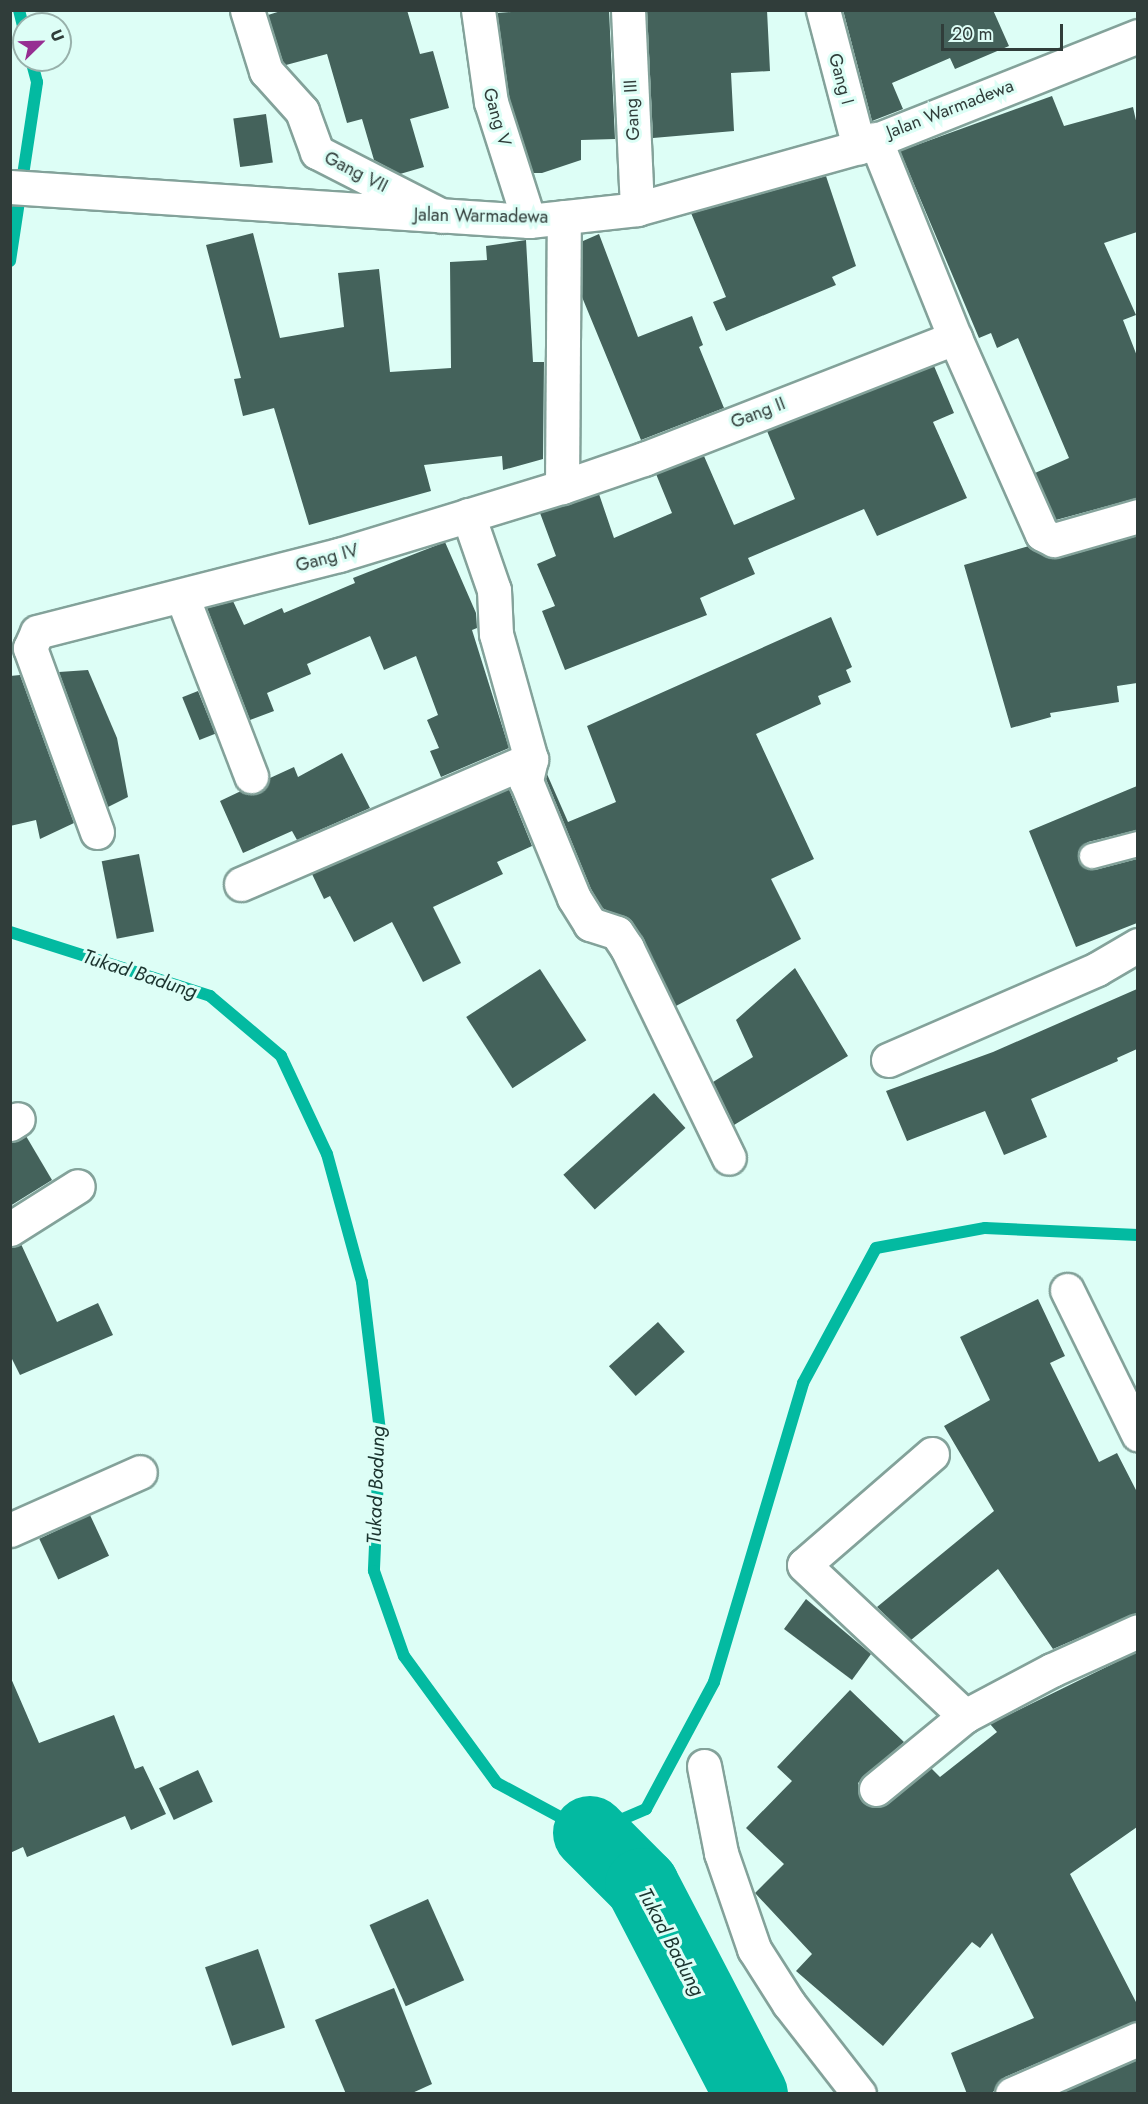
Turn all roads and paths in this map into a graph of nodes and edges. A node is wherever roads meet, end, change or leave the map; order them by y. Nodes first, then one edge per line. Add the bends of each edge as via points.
1 (247, 10) edge
2 (478, 10) edge
3 (628, 10) edge
4 (823, 10) edge
5 (1137, 36) edge
6 (867, 143) junction
7 (10, 187) edge
8 (637, 209) junction
9 (442, 217) junction
10 (564, 217) junction
11 (529, 221) junction
12 (955, 338) junction
13 (562, 487) junction
14 (468, 515) junction
15 (1137, 516) edge
16 (182, 596) junction
17 (531, 759) junction
18 (251, 776) dead end
19 (97, 832) dead end
20 (1137, 844) edge
21 (1092, 856) dead end
22 (241, 884) dead end
23 (1137, 945) edge
24 (888, 1060) dead end
25 (729, 1158) dead end
26 (78, 1186) dead end
27 (10, 1229) edge
28 (1067, 1290) dead end
29 (1137, 1434) edge
30 (932, 1454) dead end
31 (140, 1472) dead end
32 (10, 1530) edge
33 (1137, 1631) edge
34 (964, 1716) junction
35 (704, 1766) dead end
36 (876, 1789) dead end
37 (1137, 2039) edge
38 (859, 2094) edge
39 (1012, 2094) edge

1 - 9 street, Gang VII via 266,71 302,111 317,152
2 - 11 street, Gang V via 491,102
3 - 8 street, Gang III
4 - 6 street, Gang I
5 - 6 street, Jalan Warmadewa
6 - 8 street, Jalan Warmadewa
6 - 12 street
7 - 9 street, Jalan Warmadewa
8 - 10 street, Jalan Warmadewa
9 - 11 street, Jalan Warmadewa
10 - 11 street, Jalan Warmadewa
10 - 13 street
12 - 13 street, Gang II
12 - 15 street via 1042,534 1054,540
13 - 14 street, Gang IV
14 - 16 street, Gang IV via 339,555
14 - 17 street via 494,590 496,634
16 - 18 street
16 - 19 street, Gang IV via 33,635 30,648
17 - 22 street
17 - 25 street via 526,781 574,898 590,924 617,933 627,948
20 - 21 lane
23 - 24 street via 1098,969
26 - 27 street
28 - 29 street
30 - 34 street via 804,1565
31 - 32 street
33 - 34 street
34 - 36 street
35 - 38 street via 721,1853 754,1949 789,2004
37 - 39 street

